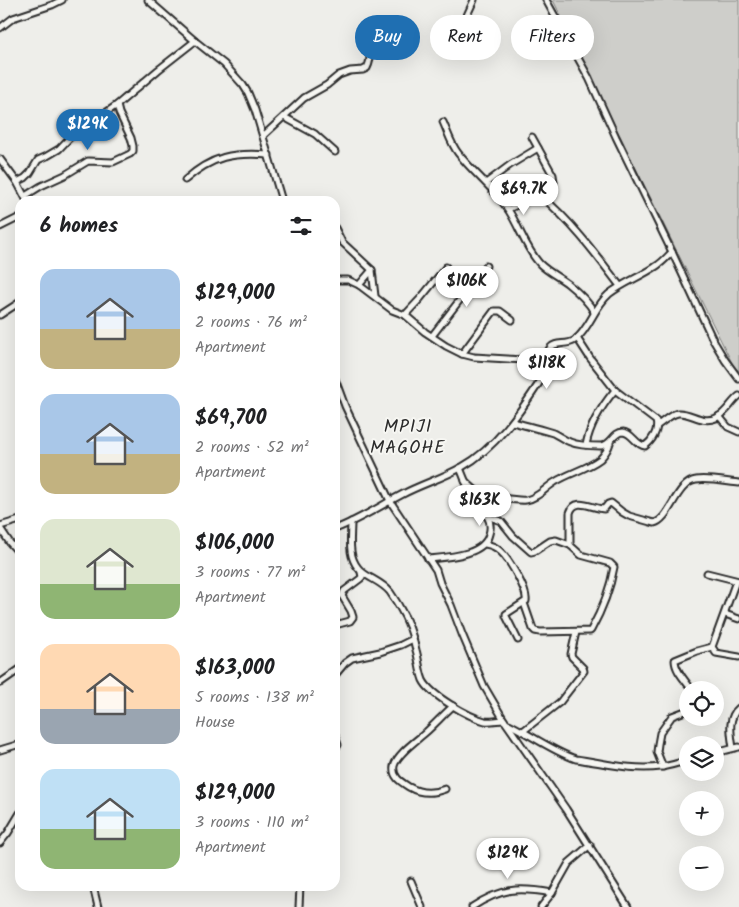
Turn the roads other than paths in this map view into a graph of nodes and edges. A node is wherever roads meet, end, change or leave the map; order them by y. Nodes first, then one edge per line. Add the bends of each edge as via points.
1 (62, 0) edge
2 (148, 0) edge
3 (474, 0) edge
4 (546, 0) edge
5 (467, 15) edge
6 (0, 28) edge
7 (195, 41) junction
8 (370, 60) edge
9 (117, 106) junction
10 (284, 117) junction
11 (443, 122) dead end
12 (264, 136) junction
13 (532, 137) dead end
14 (538, 148) junction
15 (335, 152) dead end
16 (269, 155) junction
17 (0, 159) edge
18 (184, 180) dead end
19 (18, 182) junction
20 (486, 183) junction
21 (539, 194) junction
22 (25, 196) edge
23 (29, 196) edge
24 (281, 196) edge
25 (508, 209) junction
26 (15, 220) edge
27 (0, 227) edge
28 (340, 238) edge
29 (672, 252) junction
30 (486, 266) dead end
31 (446, 267) dead end
32 (372, 270) junction
33 (340, 280) edge
34 (359, 285) junction
35 (620, 286) junction
36 (376, 297) junction
37 (15, 305) edge
38 (594, 312) junction
39 (405, 314) junction
40 (0, 315) edge
41 (512, 320) dead end
42 (432, 336) junction
43 (577, 338) junction
44 (462, 354) junction
45 (548, 354) junction
46 (739, 378) edge
47 (615, 390) junction
48 (340, 392) edge
49 (739, 396) edge
50 (719, 416) junction
51 (512, 422) junction
52 (658, 425) junction
53 (739, 432) edge
54 (610, 442) junction
55 (586, 445) junction
56 (460, 468) junction
57 (465, 480) junction
58 (739, 483) edge
59 (390, 501) junction
60 (487, 516) junction
61 (15, 522) edge
62 (351, 522) junction
63 (0, 527) edge
64 (340, 527) edge
65 (486, 544) junction
66 (570, 544) junction
67 (15, 548) edge
68 (428, 559) junction
69 (361, 572) junction
70 (707, 573) dead end
71 (738, 581) edge
72 (524, 603) junction
73 (724, 614) junction
74 (739, 619) edge
75 (340, 624) edge
76 (576, 632) junction
77 (413, 639) junction
78 (518, 640) dead end
79 (712, 647) junction
80 (739, 657) edge
81 (340, 669) edge
82 (15, 672) edge
83 (686, 681) edge
84 (0, 683) edge
85 (453, 706) junction
86 (739, 708) edge
87 (679, 713) edge
88 (506, 722) junction
89 (524, 731) junction
90 (15, 746) edge
91 (739, 747) edge
92 (733, 748) junction
93 (0, 750) edge
94 (724, 750) edge
95 (679, 763) edge
96 (663, 767) junction
97 (445, 789) dead end
98 (15, 821) edge
99 (0, 842) edge
100 (590, 845) junction
101 (410, 881) dead end
102 (93, 891) edge
103 (300, 891) edge
104 (552, 892) junction
105 (98, 907) edge
106 (299, 907) edge
107 (422, 907) edge
108 (472, 907) edge
109 (541, 907) edge
110 (628, 907) edge

1 - 6 street via 13,18
2 - 7 street
3 - 5 street
4 - 29 street via 589,78
7 - 9 street
7 - 12 street via 224,64 242,84
8 - 10 street via 367,68 339,75 304,98
9 - 19 street via 80,127 59,148 37,161 30,173
9 - 23 street via 133,151 113,162 82,164 41,186
10 - 12 street
10 - 15 street via 316,134
11 - 20 street via 455,148
12 - 16 street
13 - 14 street
14 - 20 street
14 - 21 street via 554,182
16 - 18 street via 248,153 226,157 200,167
16 - 24 street
17 - 19 street
19 - 22 street
20 - 25 street
21 - 25 street
21 - 35 street via 578,232
25 - 38 street via 538,261 583,297
26 - 27 street
28 - 32 street
29 - 35 street via 654,268
29 - 46 street via 718,350
30 - 42 street
31 - 39 street
32 - 34 street
32 - 36 street
33 - 34 street
34 - 36 street
35 - 38 street
36 - 39 street via 392,310
37 - 40 street
38 - 43 street
39 - 42 street
41 - 44 street via 500,311 494,311
42 - 44 street
43 - 45 street via 554,345
43 - 47 street
44 - 45 street via 525,360
45 - 51 street via 545,374
47 - 52 street via 654,418
47 - 55 street via 596,416
48 - 59 street
49 - 50 street
50 - 52 street via 700,419 679,413
50 - 53 street
51 - 55 street
51 - 56 street
52 - 54 street via 645,446 640,446 624,432
54 - 55 street via 600,446
54 - 57 street via 605,454 594,462 526,500 486,495 474,490
56 - 57 street
56 - 59 street
57 - 60 street
58 - 66 street via 692,481 680,492 661,520 654,523 629,516 611,503 604,509 585,504 575,506 570,513
59 - 62 street
59 - 68 street
60 - 65 street via 490,529
60 - 66 street via 501,521 531,552 550,541
61 - 63 street
62 - 64 street
62 - 69 street via 352,557
63 - 67 street
65 - 68 street via 453,556
65 - 72 street via 498,549 510,563 527,595
66 - 76 street via 581,555 610,563 614,568 608,594 591,630
68 - 88 street via 436,570 484,686
69 - 75 street via 362,577 342,593 353,617
69 - 77 street via 390,592
70 - 71 street
71 - 73 street
72 - 76 street via 535,631
72 - 78 street via 506,614
73 - 74 street
73 - 79 street
76 - 89 street via 571,654 584,671 560,702
77 - 81 street via 348,660
77 - 85 street via 424,682
79 - 80 street via 716,653
79 - 83 street via 674,660
82 - 84 street
85 - 88 street via 484,721
85 - 97 street via 406,746 395,763 394,772 402,783 418,792
86 - 92 street via 731,720
87 - 96 street via 672,716 660,733 657,752
88 - 89 street
88 - 100 street
89 - 96 street via 576,759 634,768
90 - 93 street
91 - 92 street
92 - 94 street
95 - 96 street
98 - 99 street
100 - 104 street via 569,863
100 - 110 street
101 - 107 street
102 - 105 street
103 - 106 street
104 - 108 street via 502,891
104 - 109 street

